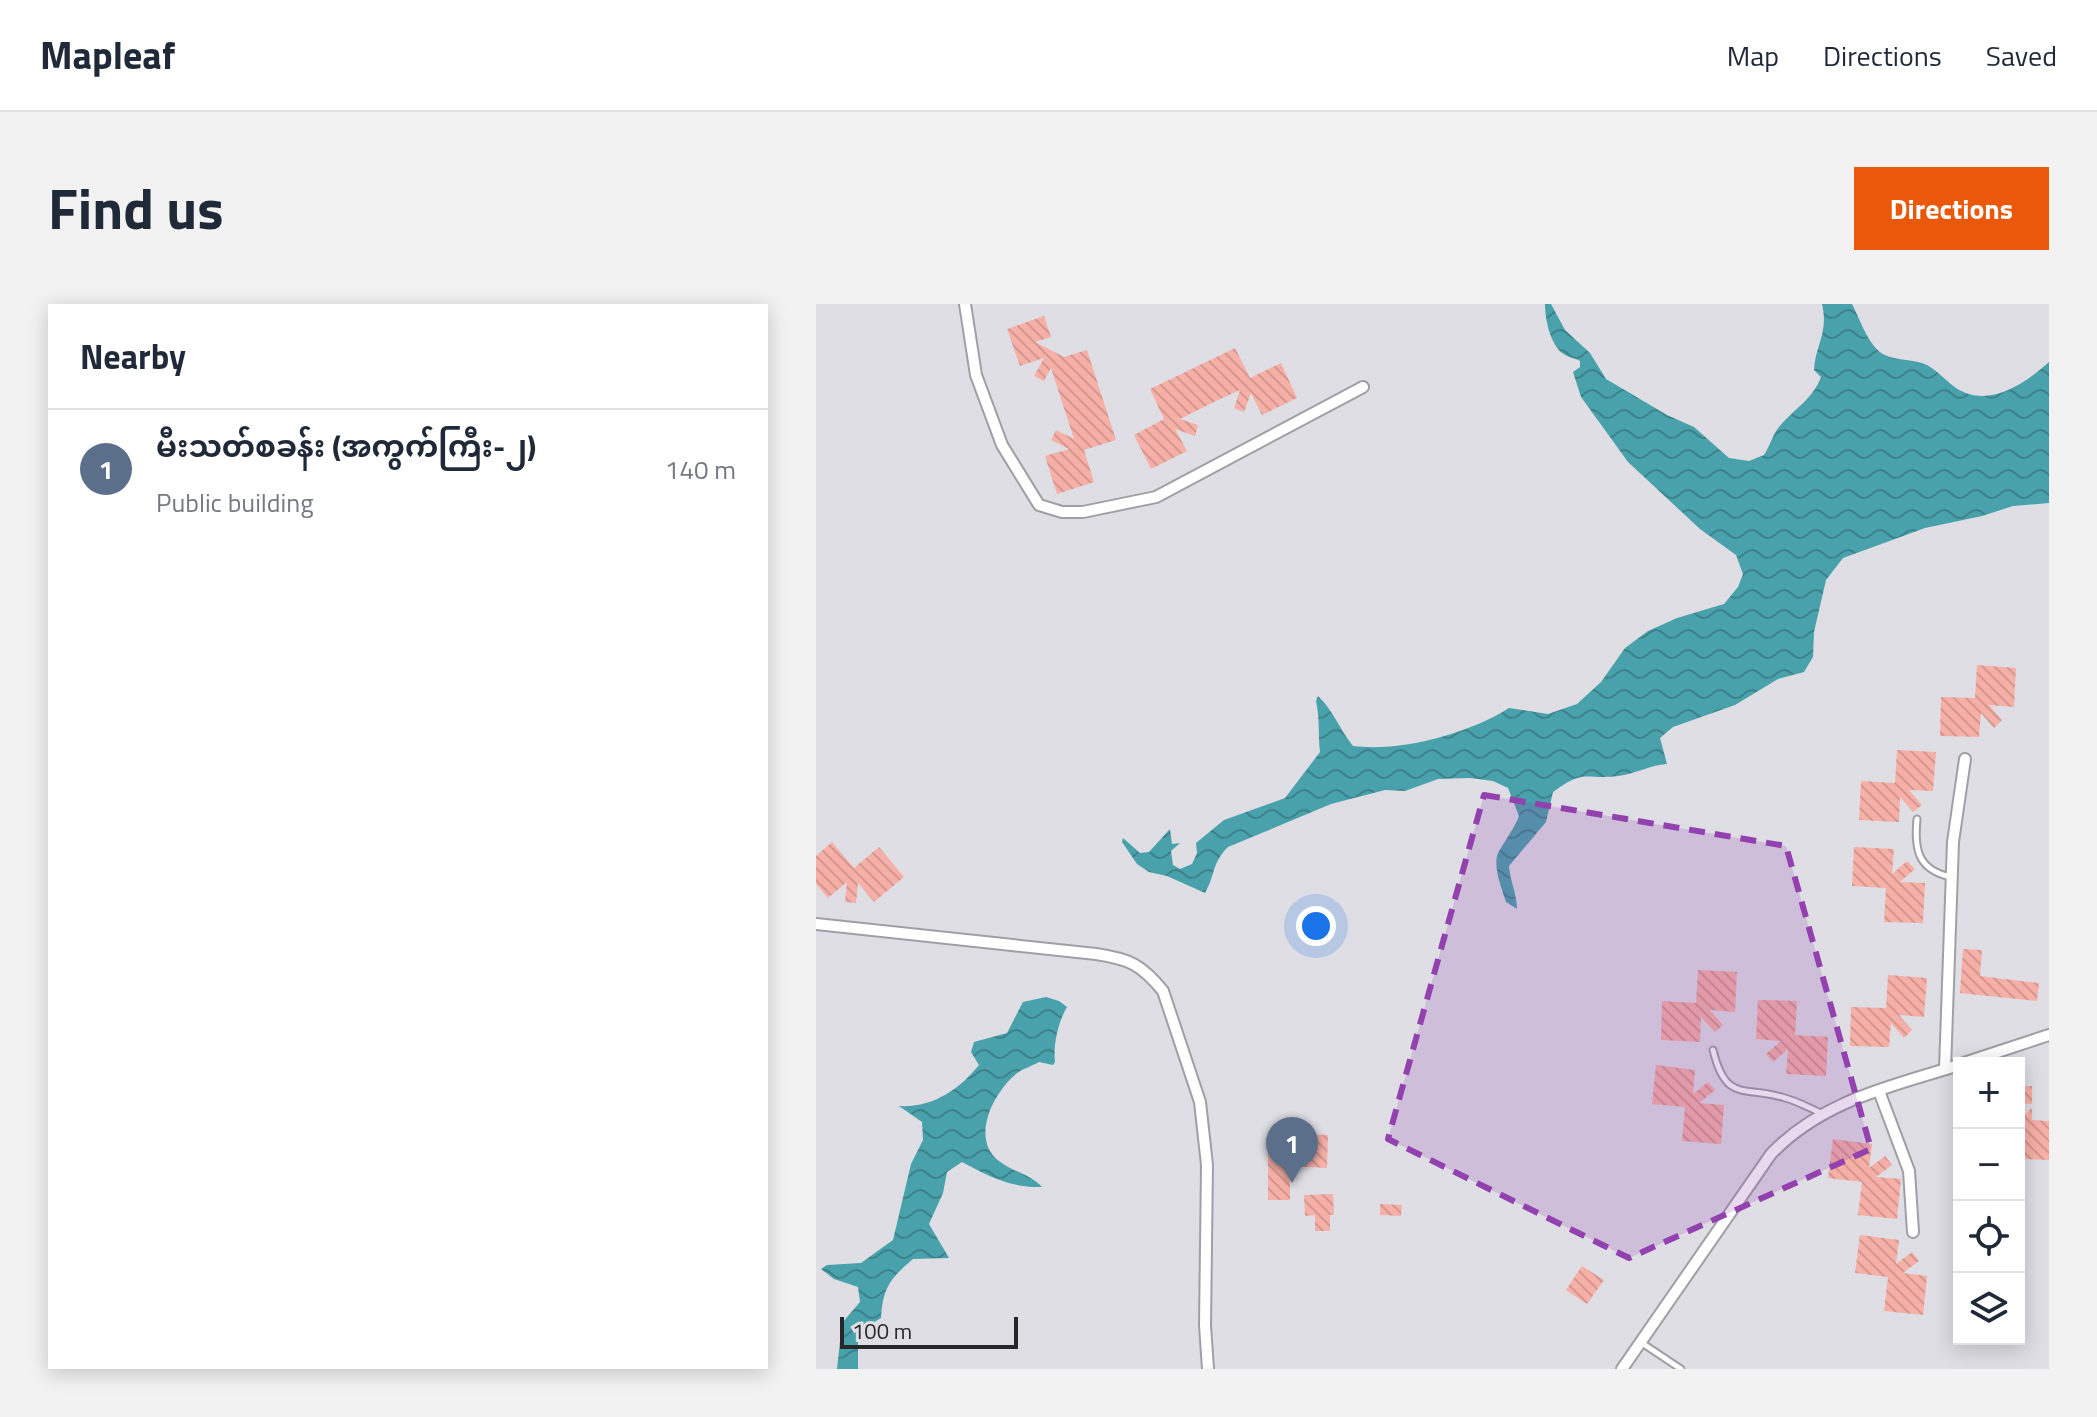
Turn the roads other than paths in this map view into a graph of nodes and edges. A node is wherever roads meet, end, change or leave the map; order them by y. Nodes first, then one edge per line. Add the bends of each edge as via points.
1 (965, 304) edge
2 (1363, 387) dead end
3 (1965, 759) dead end
4 (1917, 819) dead end
5 (1952, 878) junction
6 (816, 924) edge
7 (2049, 1035) edge
8 (1713, 1050) dead end
9 (1985, 1057) edge
10 (1953, 1067) edge
11 (1945, 1069) junction
12 (1879, 1091) junction
13 (1821, 1113) junction
14 (1913, 1232) dead end
15 (1641, 1342) junction
16 (1208, 1369) edge
17 (1622, 1369) edge
18 (1681, 1369) edge

1 - 2 street via 976,375 1002,445 1039,505 1062,512 1156,497
3 - 5 street
4 - 5 lane via 1920,857 1936,874
5 - 11 street
6 - 16 street via 1122,958 1154,980 1163,991 1200,1102 1207,1165
7 - 9 street
8 - 13 lane via 1716,1065 1734,1088 1785,1097
10 - 11 street
11 - 12 street
12 - 13 street
12 - 14 street via 1909,1171
13 - 15 street via 1791,1132 1771,1154
15 - 17 street
15 - 18 lane

